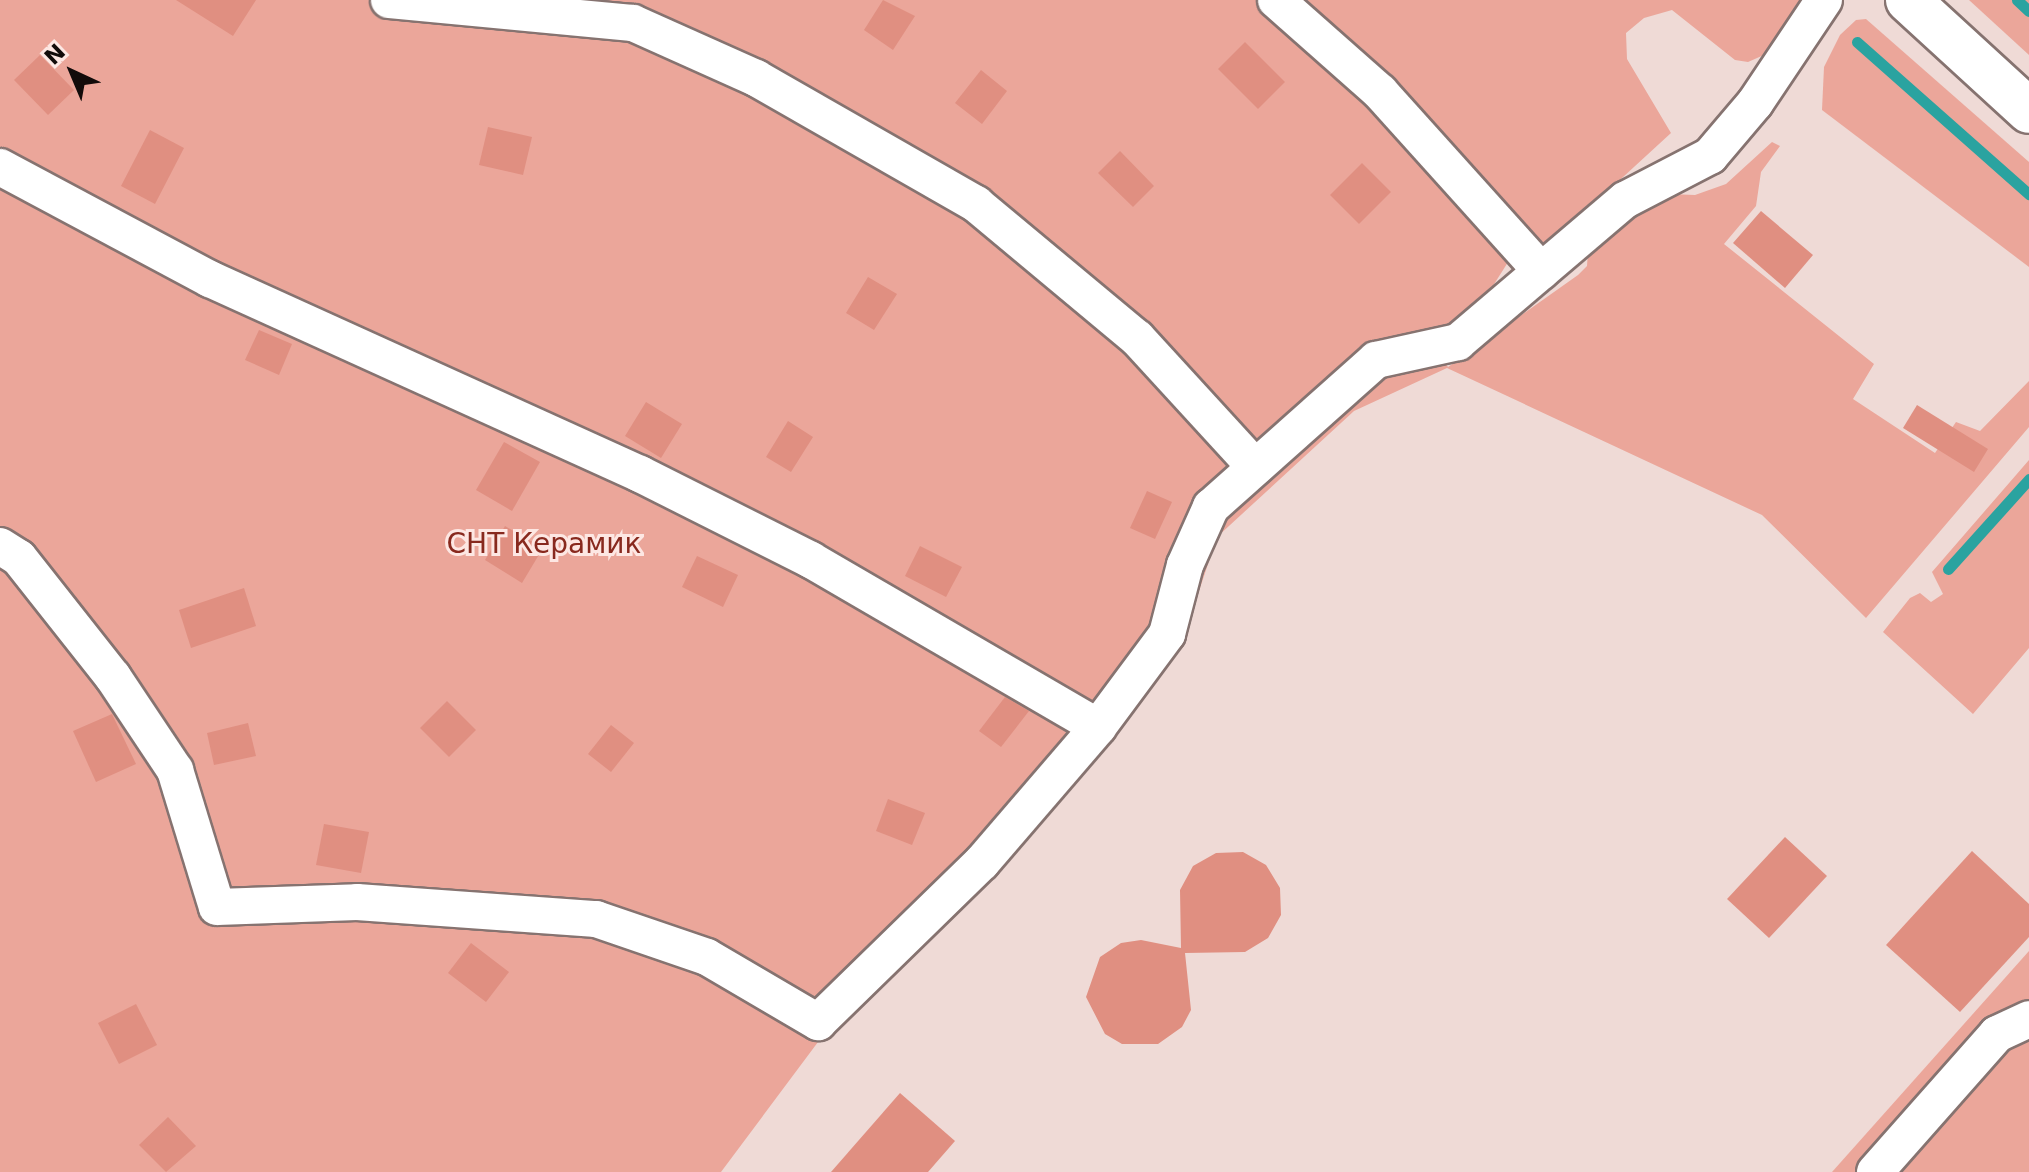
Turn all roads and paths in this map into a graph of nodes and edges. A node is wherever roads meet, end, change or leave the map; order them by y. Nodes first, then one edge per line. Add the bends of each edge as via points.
1 (389, 0) edge
2 (1276, 0) edge
3 (1824, 0) edge
4 (1908, 0) edge
5 (2029, 111) edge
6 (0, 167) edge
7 (1541, 271) junction
8 (1255, 467) junction
9 (0, 546) edge
10 (1098, 727) junction
11 (2029, 1019) edge
12 (1875, 1172) edge

1 - 8 street via 633,23 756,78 976,204 1137,338
2 - 7 street via 1380,92
3 - 7 street via 1755,103 1710,156 1625,200
4 - 5 main road
6 - 10 street via 210,279 640,474 811,560
7 - 8 street via 1458,342 1376,360
8 - 10 street via 1211,507 1185,565 1167,634
9 - 10 street via 19,558 113,677 175,770 217,907 357,902 596,919 707,957 818,1022 982,862
11 - 12 street via 1997,1034

